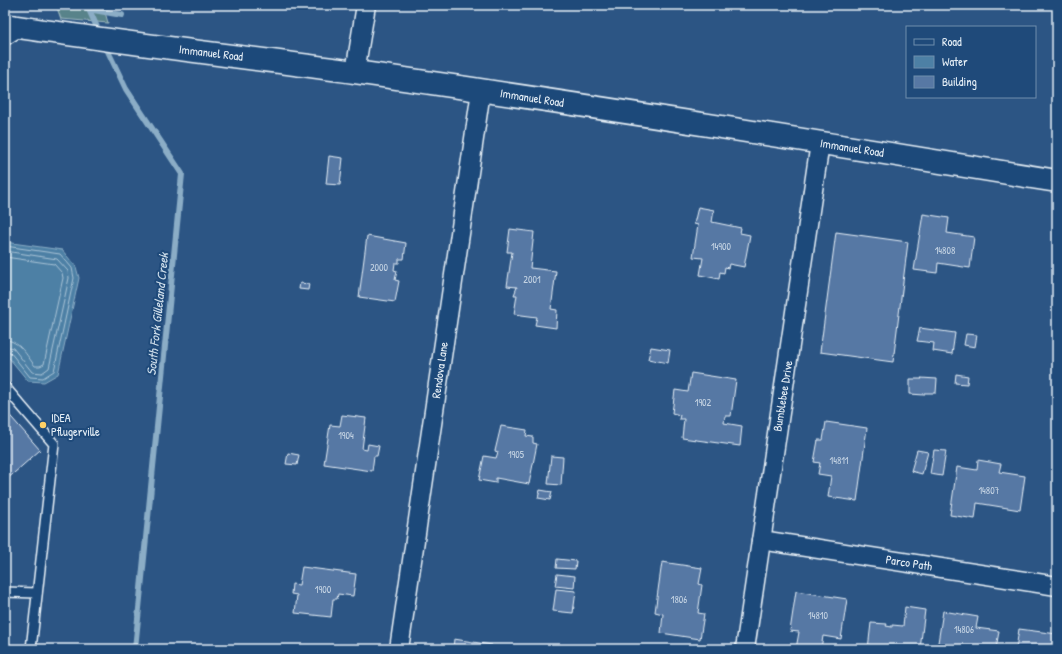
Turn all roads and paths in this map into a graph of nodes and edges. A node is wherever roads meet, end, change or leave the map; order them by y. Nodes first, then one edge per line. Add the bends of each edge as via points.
1 (366, 5) edge
2 (15, 27) edge
3 (5, 41) edge
4 (355, 72) junction
5 (480, 91) junction
6 (820, 143) junction
7 (1057, 180) edge
8 (5, 387) edge
9 (761, 540) junction
10 (1057, 586) edge
11 (5, 592) edge
12 (37, 593) junction
13 (31, 649) edge
14 (398, 649) edge
15 (745, 649) edge

1 - 4 street
2 - 3 lane
2 - 4 street, Immanuel Road
4 - 5 street, Immanuel Road
5 - 6 street, Immanuel Road
5 - 14 street, Rendova Lane
6 - 7 street, Immanuel Road
6 - 9 street, Bumblebee Drive
8 - 12 lane via 54,444
9 - 10 street, Parco Path
9 - 15 street, Bumblebee Drive
11 - 12 lane
12 - 13 lane

